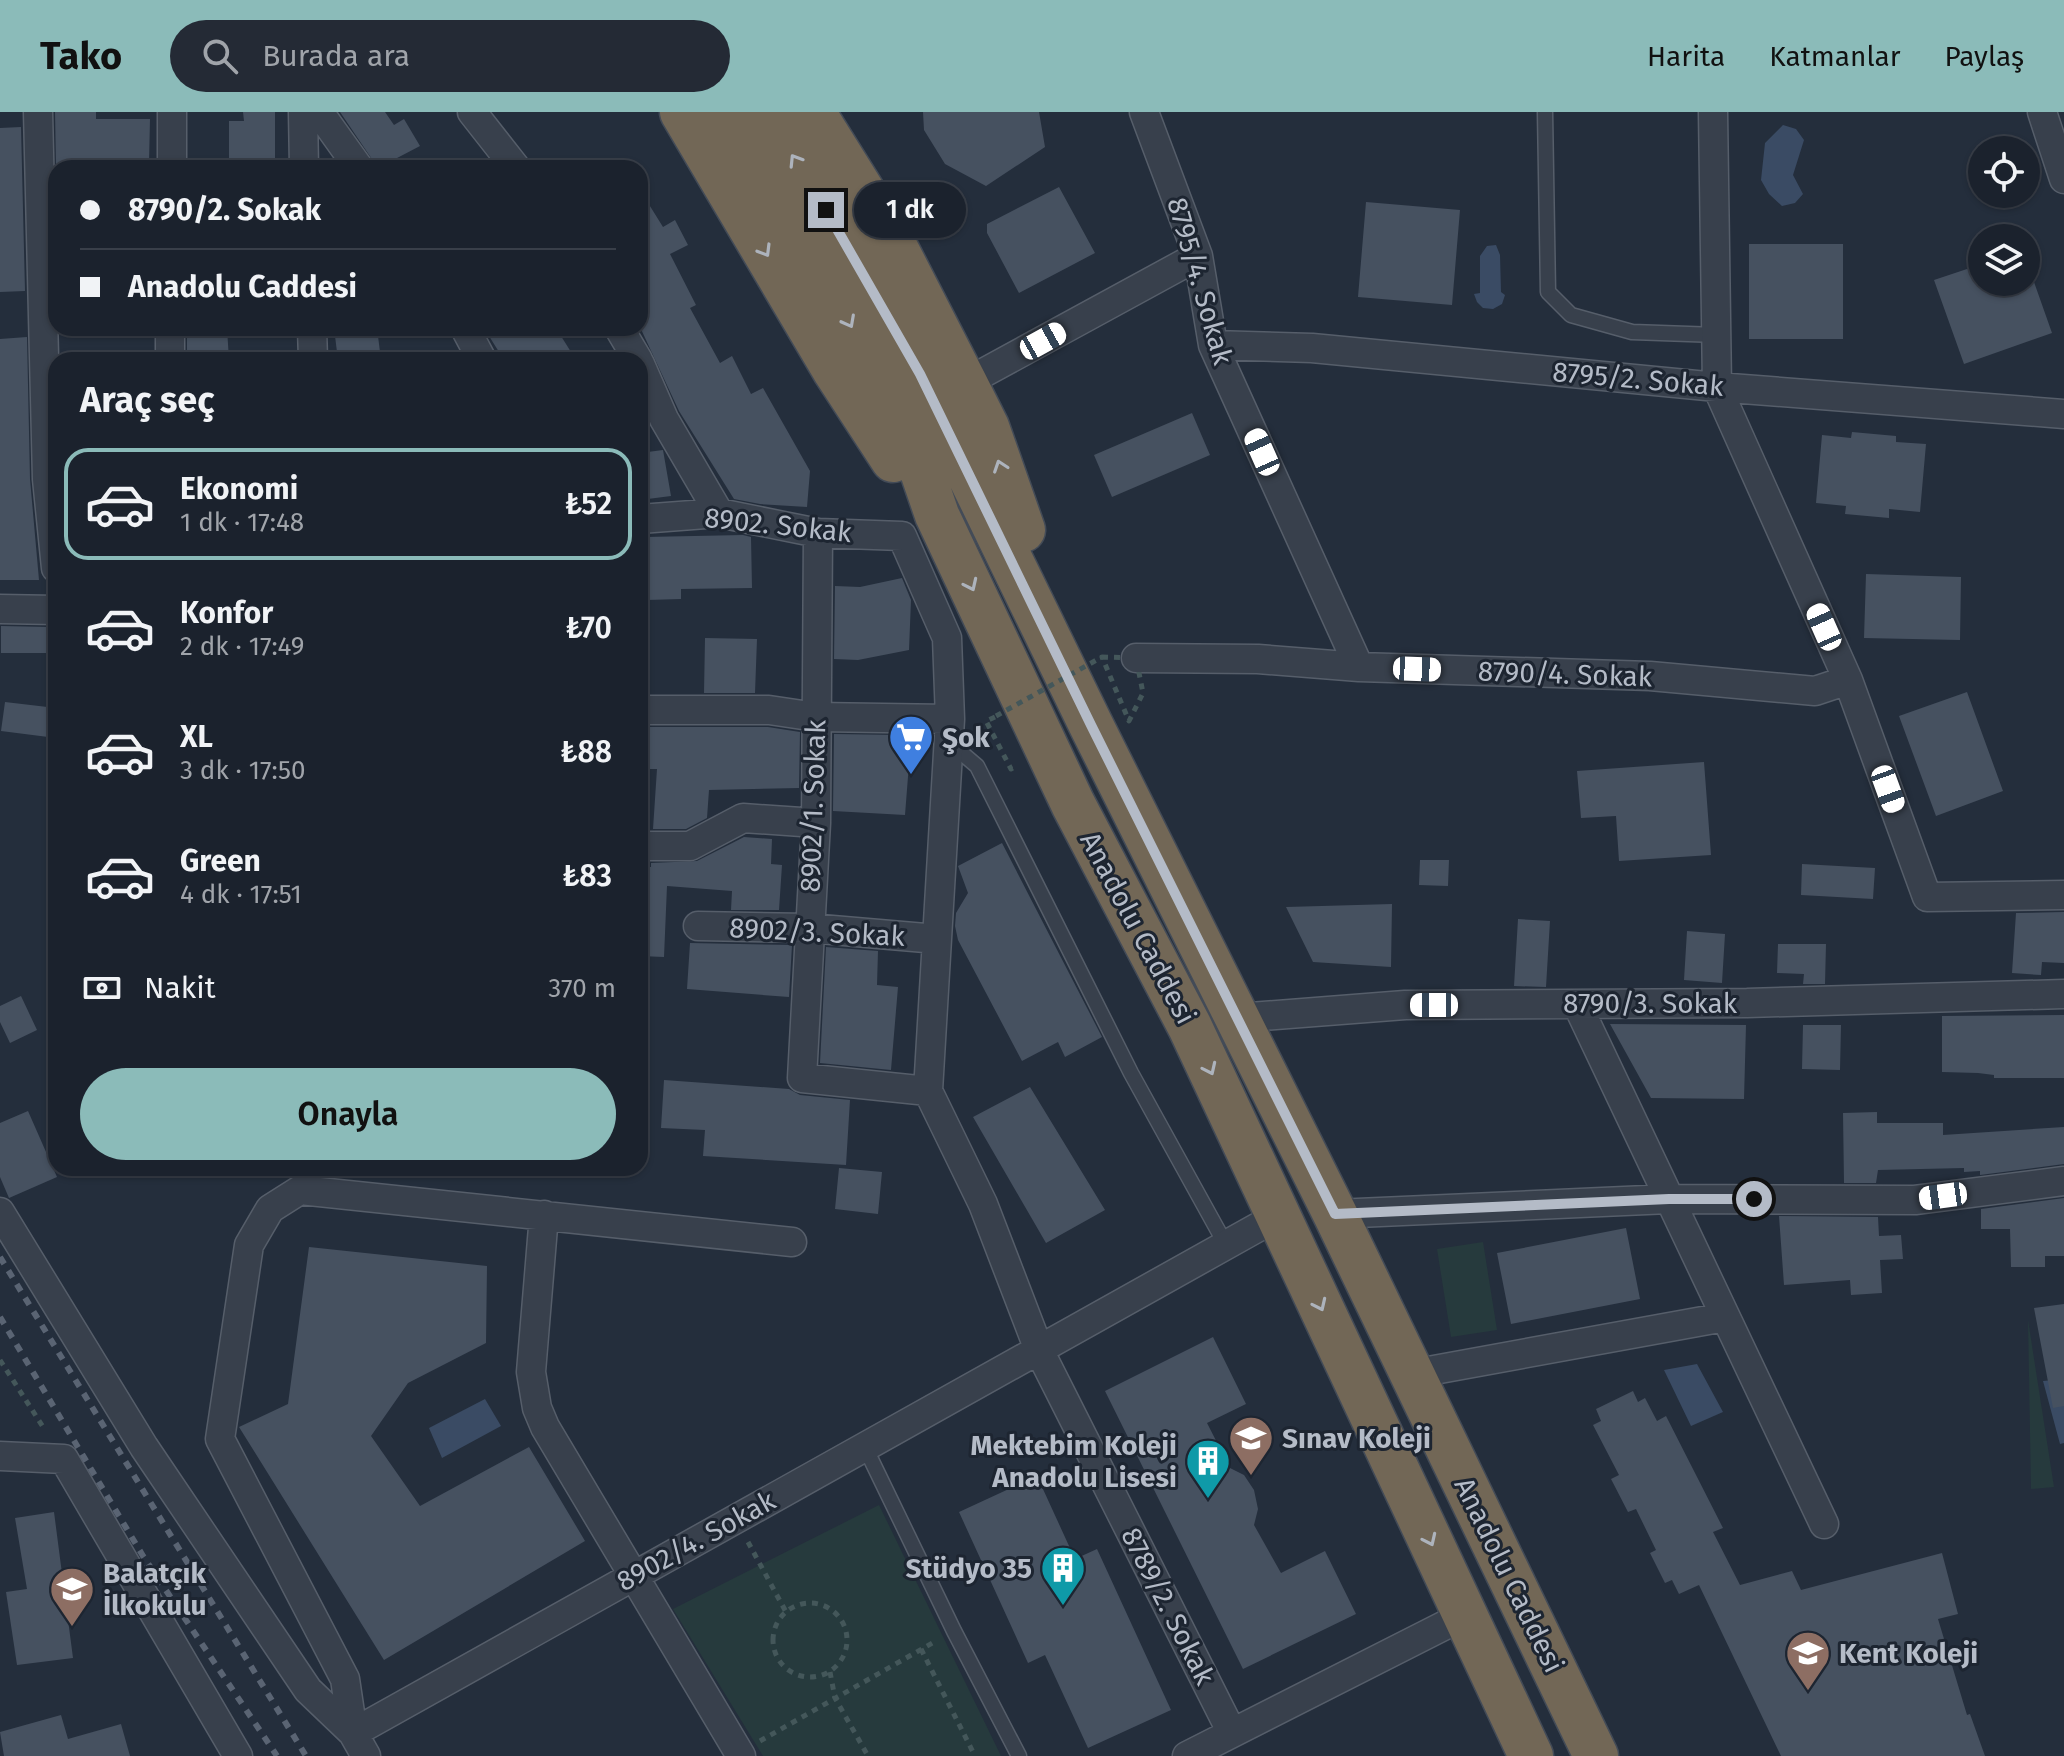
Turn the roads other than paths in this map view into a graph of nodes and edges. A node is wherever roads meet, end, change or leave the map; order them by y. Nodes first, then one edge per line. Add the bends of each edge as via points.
1 (38, 112) edge
2 (172, 112) edge
3 (303, 112) edge
4 (319, 112) edge
5 (472, 112) edge
6 (682, 112) edge
7 (722, 112) edge
8 (765, 112) edge
9 (813, 112) edge
10 (1144, 112) edge
11 (1545, 112) edge
12 (1713, 112) edge
13 (2042, 112) edge
14 (172, 160) edge
15 (304, 160) edge
16 (353, 160) edge
17 (510, 160) edge
18 (2064, 179) edge
19 (1198, 256) junction
20 (1717, 335) junction
21 (1213, 345) junction
22 (48, 373) edge
23 (965, 383) junction
24 (1717, 387) junction
25 (648, 388) edge
26 (2064, 414) edge
27 (719, 513) junction
28 (937, 515) junction
29 (648, 518) edge
30 (818, 533) junction
31 (0, 609) edge
32 (48, 610) edge
33 (1136, 658) dead end
34 (1359, 667) junction
35 (1848, 680) junction
36 (648, 710) edge
37 (816, 717) junction
38 (1091, 725) junction
39 (950, 731) junction
40 (816, 823) junction
41 (648, 846) edge
42 (2064, 895) edge
43 (698, 926) dead end
44 (809, 928) junction
45 (937, 939) junction
46 (2064, 994) edge
47 (1577, 1004) junction
48 (1237, 1018) junction
49 (928, 1091) junction
50 (2064, 1181) edge
51 (1669, 1199) junction
52 (0, 1212) edge
53 (1335, 1214) junction
54 (544, 1215) junction
55 (1278, 1216) junction
56 (792, 1242) dead end
57 (1226, 1245) junction
58 (1725, 1317) junction
59 (1039, 1350) junction
60 (1412, 1374) junction
61 (865, 1447) junction
62 (0, 1456) edge
63 (1824, 1524) dead end
64 (634, 1576) junction
65 (1465, 1615) junction
66 (1232, 1733) junction
67 (360, 1744) edge
68 (740, 1754) edge
69 (238, 1756) edge
70 (1019, 1756) edge
71 (1187, 1756) edge
72 (1531, 1756) edge
73 (1596, 1756) edge

1 - 22 street
2 - 14 street
3 - 15 street
4 - 16 street
5 - 17 street
6 -> 28 highway via 843,384 892,460
7 -> 28 highway, Anadolu Caddesi via 825,277 913,445
38 -> 8 highway, Anadolu Caddesi via 920,374
9 - 23 highway via 886,229
10 - 19 street, 8795/4. Sokak
11 - 20 lane via 1548,292 1571,315 1632,332
12 - 20 street
13 - 18 street
19 - 21 street, 8795/4. Sokak
19 - 23 street
20 - 24 street
21 - 24 street, 8795/2. Sokak via 1312,348
21 - 34 street, 8795/4. Sokak
38 -> 23 highway via 987,427
24 - 26 street, 8795/2. Sokak
24 - 35 street
25 - 27 street
27 - 29 street, 8902. Sokak
27 - 30 street, 8902. Sokak
28 -> 55 highway, Anadolu Caddesi via 1073,804 1190,1027
30 - 37 street, 8902/1. Sokak
30 - 39 street, 8902. Sokak via 902,536 947,638
31 - 32 street
33 - 34 street, 8790/4. Sokak
34 - 35 street, 8790/4. Sokak via 1650,676 1815,691
35 - 42 street via 1927,897
36 - 37 street via 769,710
37 - 39 street
37 - 40 street, 8902/1. Sokak
38 - 48 highway, Anadolu Caddesi
39 - 45 street
39 - 57 lane via 977,766 1131,1073
40 - 41 street via 743,818 690,846
40 - 44 street, 8902/1. Sokak
43 - 44 street, 8902/3. Sokak
44 - 45 street, 8902/3. Sokak
44 - 49 street, 8902/1. Sokak via 802,1078
45 - 49 street
46 - 47 street, 8790/3. Sokak
47 - 48 street, 8790/3. Sokak via 1405,1005
47 - 51 street
48 - 53 highway, Anadolu Caddesi
49 - 59 street via 983,1204
50 - 51 street via 1915,1200
51 - 53 street
51 - 58 street
52 - 67 street via 144,1447 308,1690
53 - 60 highway, Anadolu Caddesi
54 - 56 street
54 - 64 street via 531,1372 537,1408
54 - 67 street via 300,1190 270,1209 249,1245 220,1439 345,1679
55 - 57 street, 8902/4. Sokak
55 -> 65 highway, Anadolu Caddesi
57 - 59 street, 8902/4. Sokak
58 - 60 street
58 - 63 street
59 - 61 street, 8902/4. Sokak
59 - 66 street, 8789/2. Sokak
60 - 73 highway, Anadolu Caddesi
61 - 64 street, 8902/4. Sokak
61 - 70 lane
62 - 69 street via 64,1459
64 - 67 street, 8902/4. Sokak
64 - 68 street
65 - 66 street
65 - 72 highway, Anadolu Caddesi
66 - 71 street

